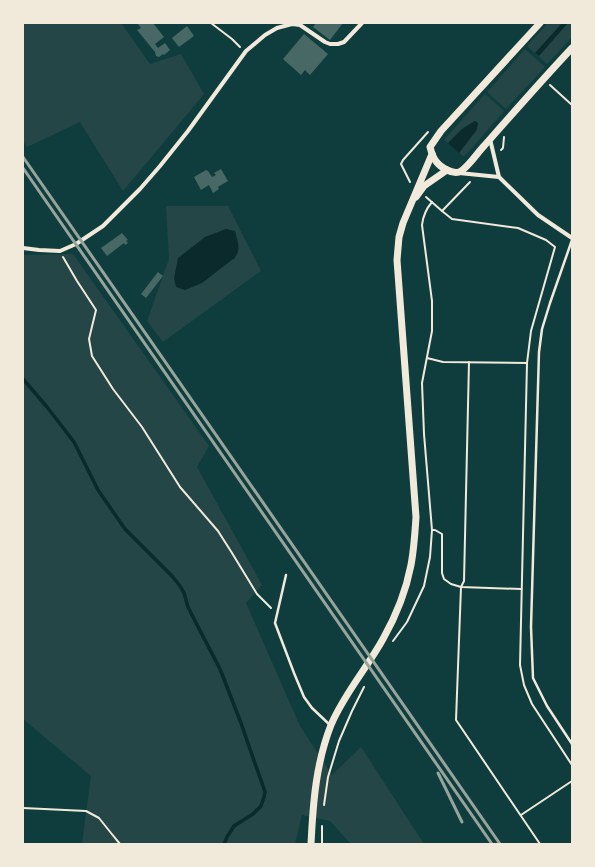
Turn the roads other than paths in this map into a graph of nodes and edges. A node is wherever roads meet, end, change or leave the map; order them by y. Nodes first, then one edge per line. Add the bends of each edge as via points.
1 (362, 23) edge
2 (540, 23) edge
3 (572, 48) edge
4 (490, 139) junction
5 (432, 154) junction
6 (447, 170) junction
7 (458, 173) junction
8 (498, 177) junction
9 (410, 204) junction
10 (572, 239) edge
11 (23, 248) edge
12 (286, 575) dead end
13 (331, 726) junction
14 (572, 744) edge
15 (311, 844) edge

1 - 11 street via 344,42 338,44 324,42 300,25 292,24 265,35 246,51 160,166 102,226 76,244 60,251
2 - 5 main road via 441,131 430,147
3 - 4 main road
4 - 7 main road via 464,170
4 - 8 street
5 - 6 main road via 438,165
5 - 9 main road
6 - 7 main road
6 - 9 main road via 424,186
7 - 8 street
8 - 10 street via 538,215
9 - 13 main road via 399,237 397,260 416,517 411,565 405,589 383,639 348,693
10 - 14 lane via 542,329 539,352 531,627 533,678 547,706
12 - 13 lane via 275,623 304,697
13 - 15 main road via 319,764 314,793

